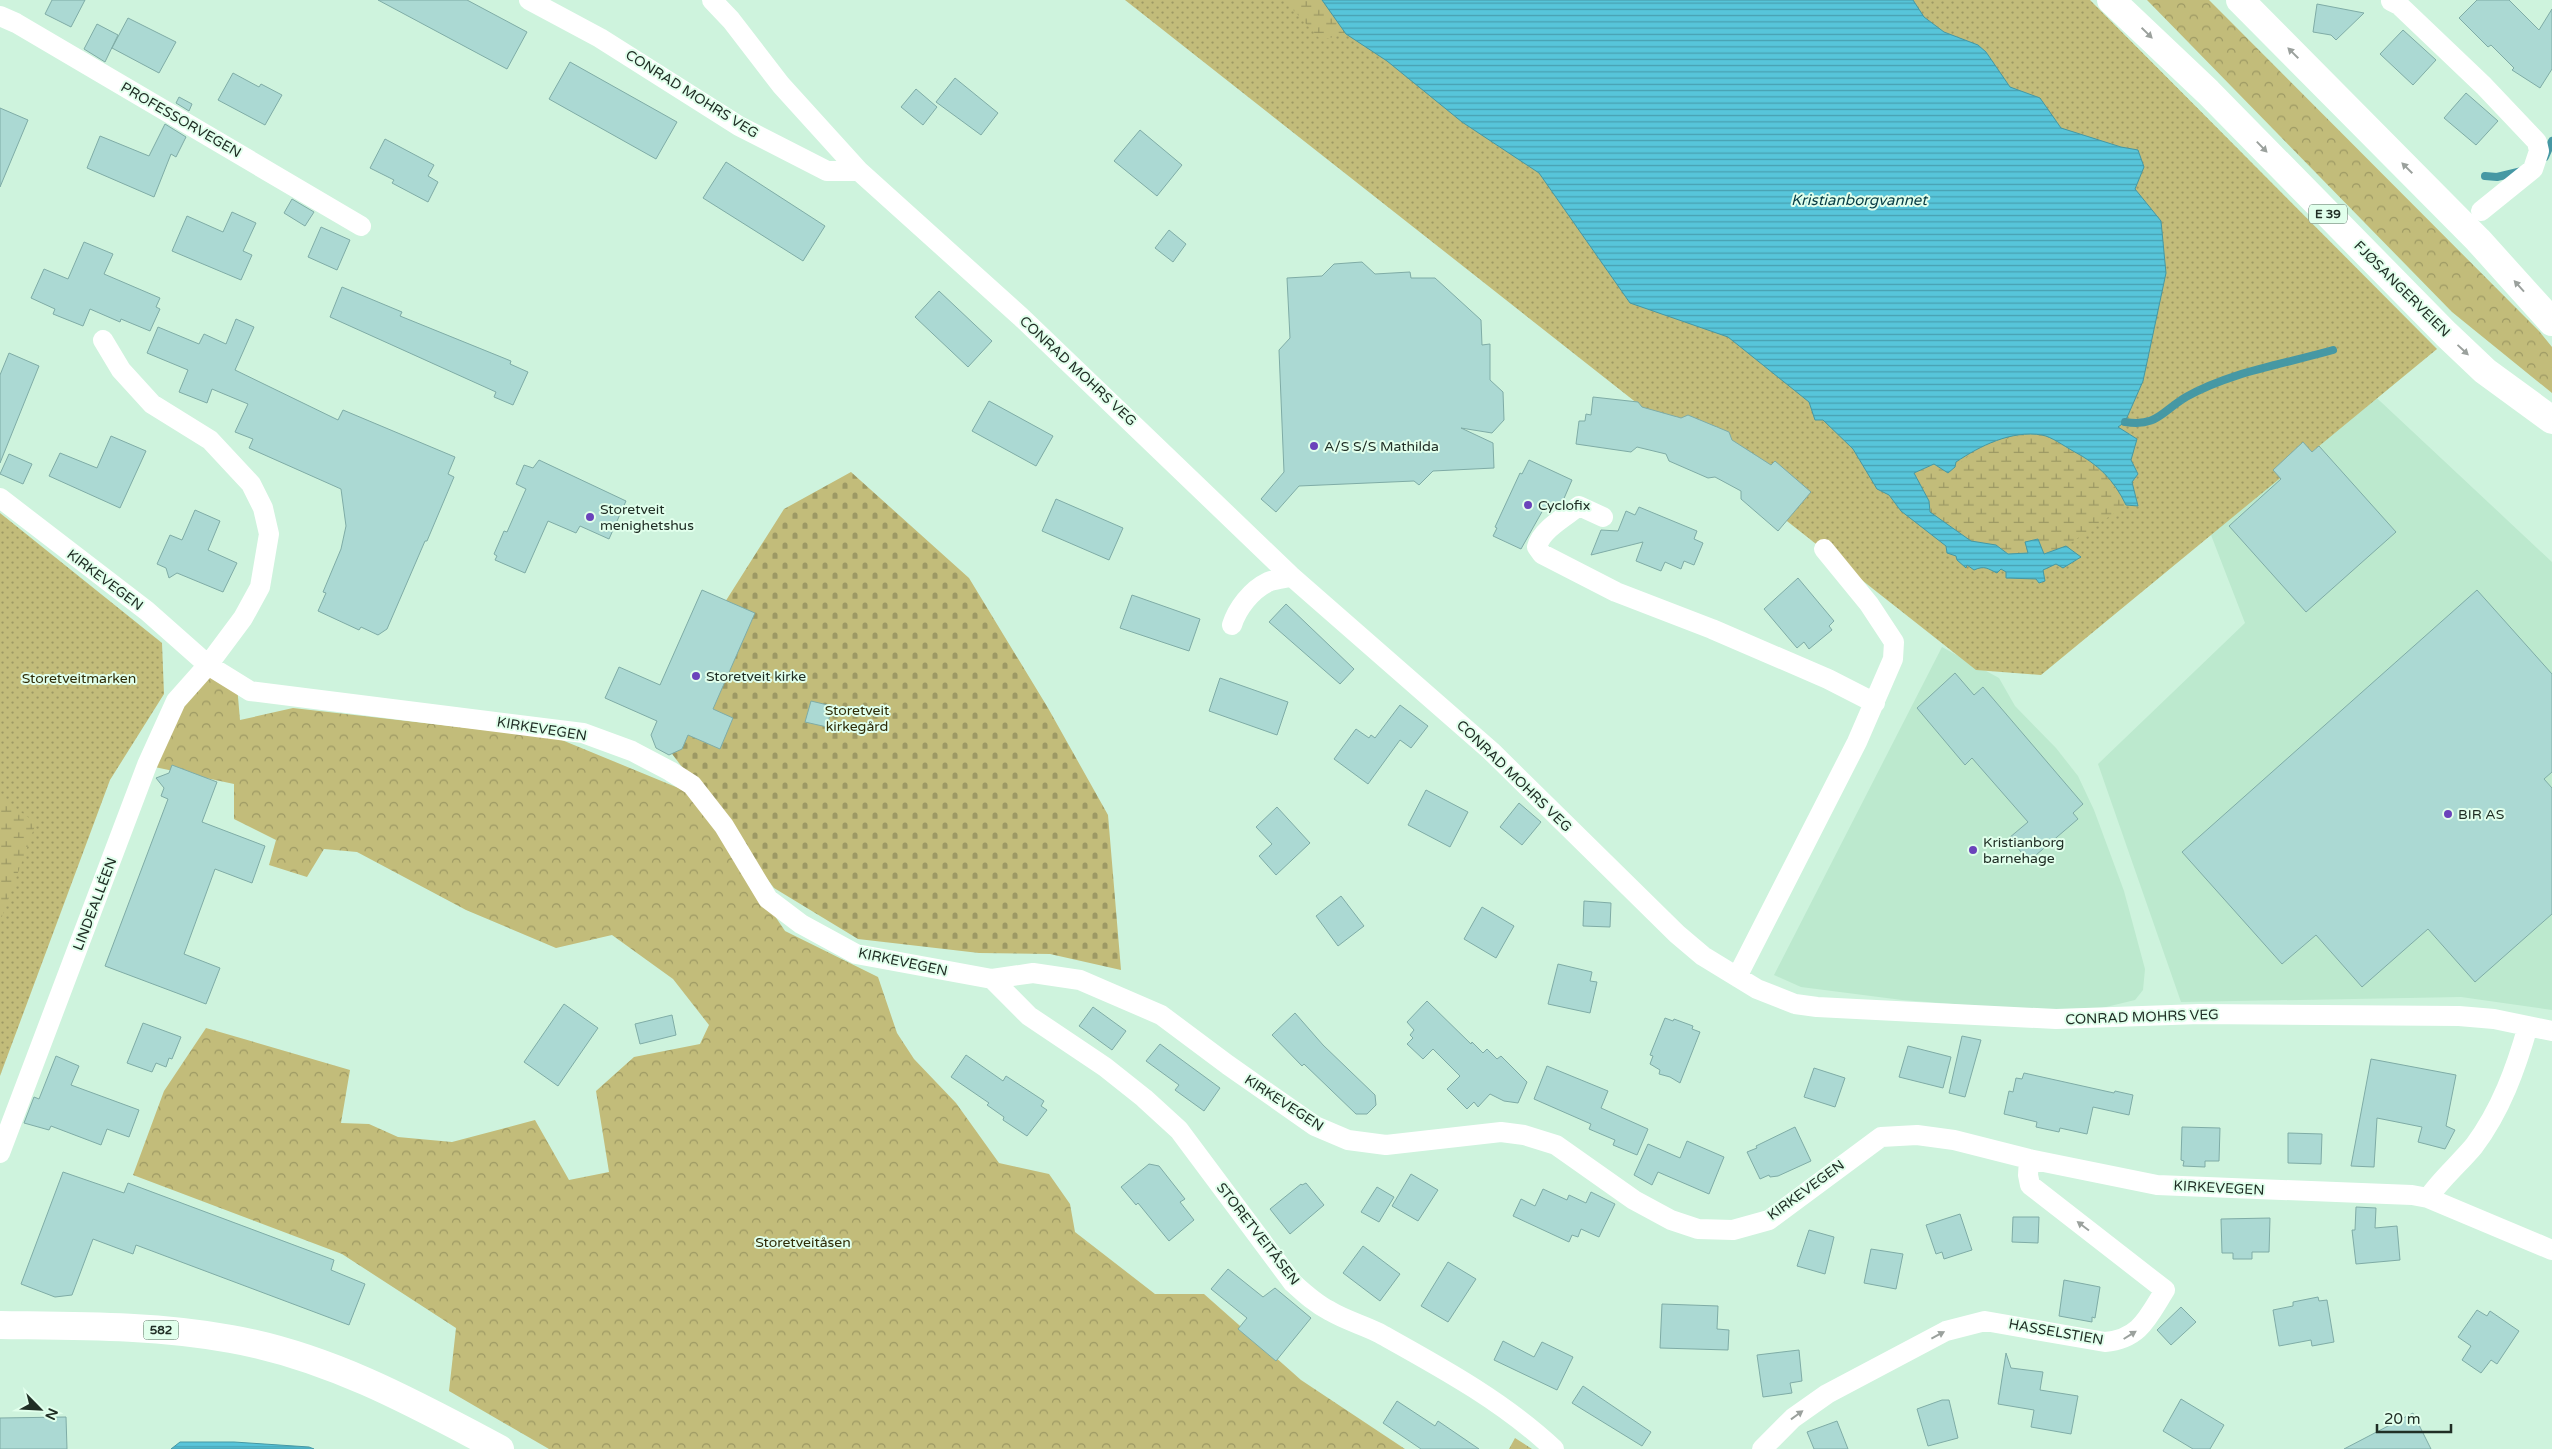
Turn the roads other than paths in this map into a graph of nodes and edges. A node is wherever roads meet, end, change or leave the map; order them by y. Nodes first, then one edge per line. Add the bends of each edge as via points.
1 (529, 0) edge
2 (712, 0) edge
3 (2111, 0) edge
4 (2240, 0) edge
5 (2391, 1) edge
6 (0, 16) edge
7 (859, 172) junction
8 (2481, 211) dead end
9 (361, 226) dead end
10 (2552, 322) edge
11 (103, 340) dead end
12 (2552, 420) edge
13 (0, 498) edge
14 (1603, 517) dead end
15 (1824, 549) dead end
16 (1292, 576) junction
17 (1232, 626) dead end
18 (208, 665) junction
19 (1875, 703) junction
20 (1736, 977) junction
21 (992, 979) junction
22 (2528, 1026) junction
23 (2552, 1031) edge
24 (0, 1153) edge
25 (2029, 1159) junction
26 (2428, 1198) junction
27 (2552, 1250) edge
28 (0, 1325) edge
29 (500, 1449) edge
30 (1554, 1449) edge
31 (1762, 1449) edge

1 - 7 street, CONRAD MOHRS VEG via 600,38 739,126 827,171
2 - 7 street, CONRAD MOHRS VEG via 781,85
3 -> 12 main road, FJØSANGERVEIEN / E 39 via 2208,92 2446,334 2485,371
10 -> 4 main road via 2478,240
5 - 8 street via 2484,86 2537,142 2533,169
6 - 9 street, PROFESSORVEGEN via 33,32
7 - 16 street, CONRAD MOHRS VEG via 1021,317
11 - 18 street via 121,370 152,404 210,440 251,484 263,508 270,534 260,587 243,618
13 - 18 street, KIRKEVEGEN via 146,611
14 - 19 street via 1579,506 1546,533 1537,548 1542,554 1616,592 1828,679
15 - 19 street via 1869,604 1894,642 1893,659
16 - 17 street via 1267,582 1251,594
16 - 20 street, CONRAD MOHRS VEG via 1490,752 1677,934
18 - 21 street, KIRKEVEGEN via 250,691 552,728 583,733 632,751 692,785 724,826 768,898 801,924 856,954
18 - 24 street, LINDEALLÉEN via 176,701 147,765
19 - 20 street
20 - 22 street, CONRAD MOHRS VEG via 1778,998 1817,1007 2056,1019 2208,1014 2459,1016
21 - 25 street, KIRKEVEGEN via 1033,973 1080,980 1160,1015 1315,1126 1348,1140 1386,1145 1501,1132 1524,1135 1556,1145 1634,1200 1671,1220 1698,1229 1733,1230 1769,1220 1881,1137 1954,1140
21 - 30 street, STORETVEITÅSEN via 1029,1016 1105,1067 1179,1130 1293,1283 1312,1300 1414,1353 1499,1405 1526,1423
22 - 23 street, CONRAD MOHRS VEG
22 - 26 street via 2517,1063 2493,1116 2456,1168
25 - 26 street, KIRKEVEGEN via 2157,1185 2412,1194
31 -> 25 street, HASSELSTIEN via 1793,1418 1827,1394 1946,1331 1985,1320 2105,1342 2120,1341 2142,1326 2165,1290 2030,1185
26 - 27 street, KIRKEVEGEN
28 - 29 main road, 582 via 142,1328 230,1338 276,1349 365,1380

